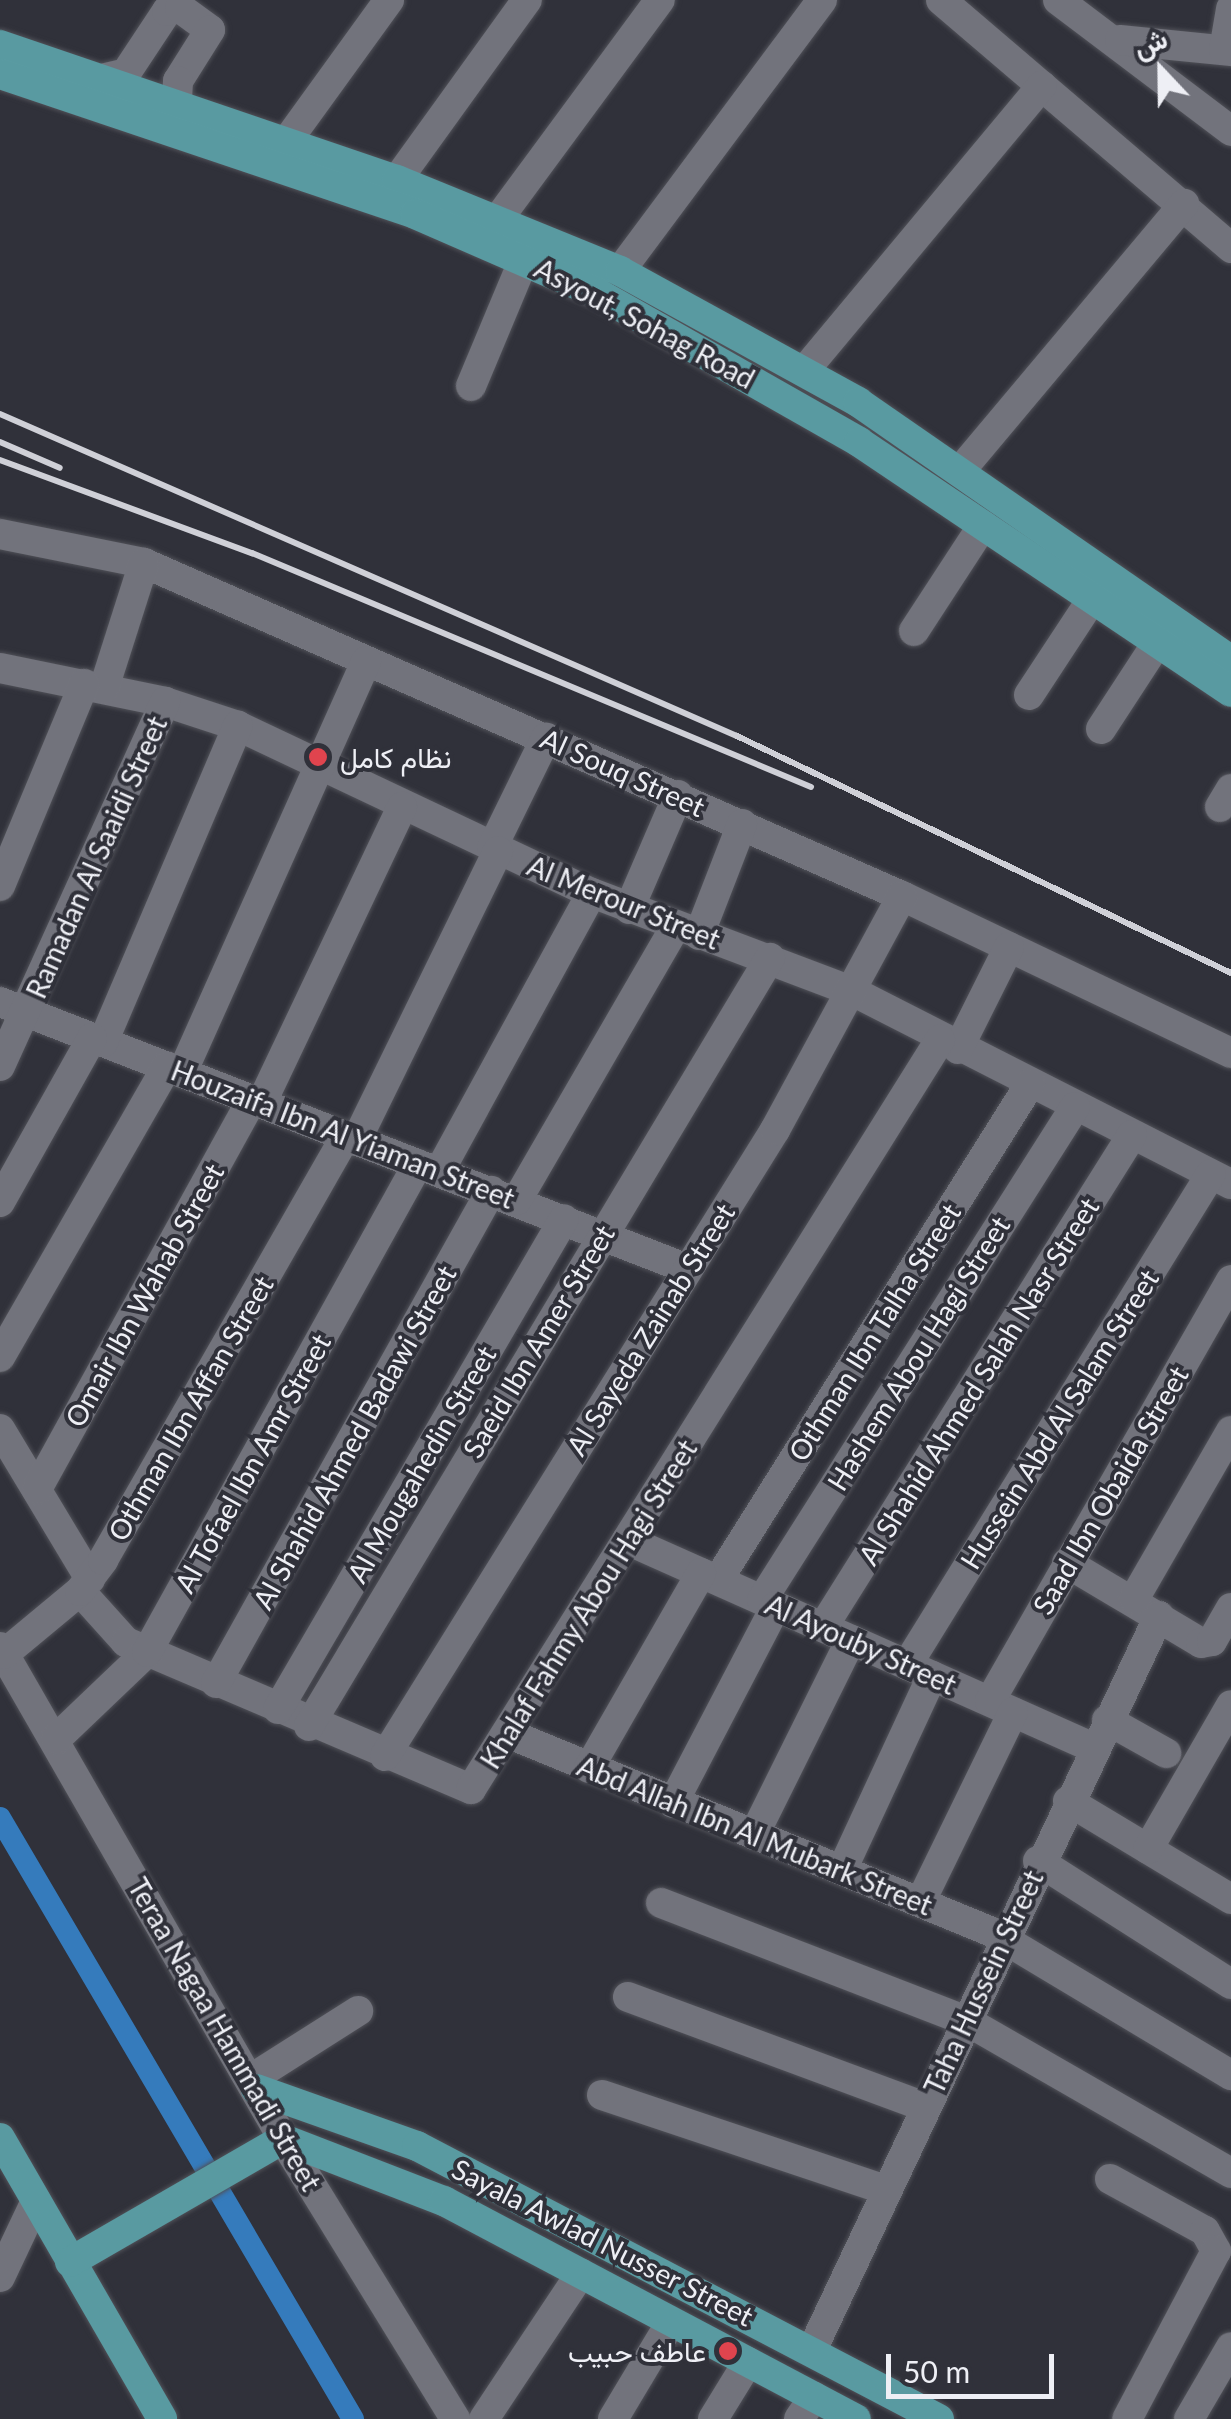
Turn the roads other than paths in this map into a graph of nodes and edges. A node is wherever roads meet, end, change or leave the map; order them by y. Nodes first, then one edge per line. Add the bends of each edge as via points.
1 (389, 0) edge
2 (527, 0) edge
3 (660, 0) edge
4 (822, 0) edge
5 (941, 0) edge
6 (1058, 0) edge
7 (1231, 8) edge
8 (1112, 40) junction
9 (0, 45) edge
10 (1227, 51) edge
11 (0, 74) edge
12 (105, 78) junction
13 (1042, 86) junction
14 (172, 116) junction
15 (1231, 130) edge
16 (287, 142) junction
17 (397, 180) junction
18 (1184, 204) junction
19 (498, 218) junction
20 (1231, 248) edge
21 (524, 260) junction
22 (620, 271) junction
23 (701, 314) junction
24 (688, 343) junction
25 (771, 352) junction
26 (805, 370) junction
27 (755, 380) junction
28 (471, 386) dead end
29 (960, 471) junction
30 (984, 525) junction
31 (0, 534) edge
32 (144, 564) junction
33 (1092, 599) junction
34 (914, 632) dead end
35 (1158, 643) junction
36 (1231, 660) edge
37 (366, 661) junction
38 (4, 679) edge
39 (94, 686) junction
40 (1231, 692) edge
41 (1029, 695) dead end
42 (165, 702) junction
43 (238, 726) junction
44 (1101, 730) dead end
45 (546, 738) junction
46 (319, 765) junction
47 (678, 795) junction
48 (402, 807) junction
49 (742, 824) junction
50 (495, 850) junction
51 (0, 886) edge
52 (592, 893) junction
53 (902, 896) junction
54 (630, 909) junction
55 (687, 931) junction
56 (1009, 947) junction
57 (770, 958) junction
58 (854, 992) junction
59 (14, 1007) edge
60 (97, 1040) junction
61 (949, 1044) junction
62 (1231, 1054) edge
63 (0, 1066) edge
64 (175, 1070) junction
65 (1030, 1084) junction
66 (257, 1102) junction
67 (1075, 1107) junction
68 (1132, 1135) junction
69 (350, 1139) junction
70 (429, 1168) junction
71 (1221, 1179) edge
72 (504, 1196) junction
73 (0, 1202) edge
74 (564, 1220) junction
75 (602, 1235) junction
76 (685, 1268) junction
77 (1231, 1280) edge
78 (0, 1357) edge
79 (0, 1429) edge
80 (1231, 1431) edge
81 (36, 1490) junction
82 (627, 1540) junction
83 (1067, 1563) junction
84 (709, 1577) junction
85 (85, 1585) junction
86 (769, 1603) junction
87 (1147, 1608) junction
88 (1231, 1608) edge
89 (837, 1633) junction
90 (2, 1650) edge
91 (147, 1652) junction
92 (920, 1670) junction
93 (216, 1683) junction
94 (1231, 1704) edge
95 (1001, 1706) junction
96 (278, 1710) junction
97 (309, 1726) junction
98 (506, 1733) junction
99 (1101, 1734) junction
100 (56, 1738) junction
101 (1166, 1753) dead end
102 (385, 1756) junction
103 (589, 1768) junction
104 (1068, 1800) junction
105 (672, 1803) junction
106 (754, 1836) junction
107 (1148, 1849) junction
108 (1038, 1861) junction
109 (842, 1870) junction
110 (1226, 1886) edge
111 (921, 1902) junction
112 (660, 1904) dead end
113 (1002, 1938) junction
114 (1231, 1984) edge
115 (628, 1997) dead end
116 (358, 2011) dead end
117 (965, 2020) junction
118 (1231, 2075) edge
119 (254, 2084) junction
120 (602, 2096) dead end
121 (925, 2106) junction
122 (0, 2138) edge
123 (283, 2140) junction
124 (1231, 2173) edge
125 (1110, 2179) dead end
126 (886, 2190) junction
127 (36, 2201) junction
128 (70, 2262) junction
129 (582, 2273) junction
130 (0, 2277) edge
131 (672, 2322) junction
132 (1231, 2347) edge
133 (812, 2350) junction
134 (748, 2362) junction
135 (806, 2408) edge
136 (162, 2419) edge
137 (455, 2419) edge
138 (484, 2419) edge
139 (613, 2419) edge
140 (714, 2419) edge
141 (856, 2419) edge
142 (939, 2419) edge
143 (1126, 2419) edge
144 (1189, 2419) edge

1 - 16 street
2 - 17 street
3 - 19 street
4 - 22 street
5 - 13 street
6 - 8 street
7 - 10 street
8 - 10 street
8 - 15 street
9 - 12 main road, Asyout, Sohag Road
11 - 14 main road, Asyout, Sohag Road
12 - 14 main road, Asyout, Sohag Road
12 - 14 street via 126,73 168,11 180,8 210,30 178,81
13 - 18 street
13 - 26 street
14 - 16 main road, Asyout, Sohag Road
14 - 21 main road, Asyout, Sohag Road
16 - 17 main road, Asyout, Sohag Road
17 - 19 main road, Asyout, Sohag Road
18 - 20 street
18 - 29 street
19 - 22 main road, Asyout, Sohag Road
21 - 24 main road, Asyout, Sohag Road
21 - 28 street
22 - 23 main road, Asyout, Sohag Road
23 - 24 main road via 704,334
23 - 25 main road, Asyout, Sohag Road
24 - 27 main road, Asyout, Sohag Road
25 - 26 main road, Asyout, Sohag Road
25 - 27 main road via 754,362
26 - 29 main road, Asyout, Sohag Road
27 - 30 main road, Asyout, Sohag Road
29 - 36 main road, Asyout, Sohag Road
30 - 33 main road, Asyout, Sohag Road
30 - 34 street
31 - 32 street, Al Souq Street
32 - 37 street, Al Souq Street
32 - 39 street
33 - 35 main road, Asyout, Sohag Road
33 - 41 street
35 - 40 main road, Asyout, Sohag Road
35 - 44 street
37 - 45 street, Al Souq Street
37 - 46 street
38 - 39 street, Al Merour Street
39 - 42 street, Al Merour Street
39 - 51 street
42 - 43 street, Al Merour Street
42 - 59 street, Ramadan Al Saaidi Street
43 - 46 street, Al Merour Street
43 - 60 street
45 - 47 street, Al Souq Street
45 - 50 street, Othman Ibn Affan Street
46 - 48 street, Al Merour Street
46 - 64 street
47 - 49 street, Al Souq Street
47 - 54 street
48 - 50 street, Al Merour Street
48 - 66 street, Omair Ibn Wahab Street
49 - 53 street, Al Souq Street
49 - 55 street, Al Shahid Ahmed Badawi Street
50 - 52 street, Al Merour Street
50 - 69 street, Othman Ibn Affan Street
52 - 54 street, Al Merour Street
52 - 70 street, Al Tofael Ibn Amr Street
53 - 56 street, Al Souq Street
53 - 58 street, Al Sayeda Zainab Street
54 - 55 street, Al Merour Street
55 - 57 street, Al Merour Street
55 - 72 street, Al Shahid Ahmed Badawi Street
56 - 61 street, Khalaf Fahmy Abou Hagi Street
56 - 62 street, Al Souq Street
57 - 58 street, Al Merour Street
57 - 75 street, Saeid Ibn Amer Street
58 - 61 street, Al Merour Street
58 - 76 street, Al Sayeda Zainab Street
59 - 60 street, Houzaifa Ibn Al Yiaman Street
59 - 63 street, Ramadan Al Saaidi Street
60 - 64 street, Houzaifa Ibn Al Yiaman Street
60 - 73 street
61 - 65 street, Al Merour Street
61 - 82 street, Khalaf Fahmy Abou Hagi Street
64 - 66 street, Houzaifa Ibn Al Yiaman Street
64 - 78 street
65 - 67 street, Al Merour Street
65 - 84 street, Othman Ibn Talha Street
66 - 69 street, Houzaifa Ibn Al Yiaman Street
66 - 81 street, Omair Ibn Wahab Street
67 - 68 street, Al Merour Street
67 - 86 street, Hashem Abou Hagi Street
68 - 71 street, Al Merour Street
68 - 89 street, Al Shahid Ahmed Salah Nasr Street
69 - 70 street, Houzaifa Ibn Al Yiaman Street
69 - 85 street, Othman Ibn Affan Street
70 - 72 street, Houzaifa Ibn Al Yiaman Street
70 - 91 street, Al Tofael Ibn Amr Street
71 - 92 street, Hussein Abd Al Salam Street
72 - 74 street, Houzaifa Ibn Al Yiaman Street
72 - 93 street, Al Shahid Ahmed Badawi Street
74 - 75 street, Houzaifa Ibn Al Yiaman Street
74 - 96 street, Al Mougahedin Street
75 - 76 street, Houzaifa Ibn Al Yiaman Street
75 - 97 street, Saeid Ibn Amer Street
76 - 102 street, Al Sayeda Zainab Street
77 - 83 street, Saad Ibn Obaida Street
79 - 81 street, Khalaf Fahmy Abou Hagi Street
80 - 87 street, Taha Hussein Street
81 - 85 street, Khalaf Fahmy Abou Hagi Street
82 - 84 street, Al Ayouby Street
82 - 98 street, Khalaf Fahmy Abou Hagi Street
83 - 87 street
83 - 95 street, Saad Ibn Obaida Street
84 - 86 street, Al Ayouby Street
84 - 103 street, Othman Ibn Talha Street
85 - 90 street, Othman Ibn Affan Street
85 - 91 street, Khalaf Fahmy Abou Hagi Street via 108,1628
86 - 89 street, Al Ayouby Street
86 - 105 street, Hashem Abou Hagi Street
87 - 88 street via 1207,1643
87 - 99 street, Taha Hussein Street
89 - 92 street, Al Ayouby Street
89 - 106 street, Al Shahid Ahmed Salah Nasr Street
90 - 100 street, Teraa Nagaa Hammadi Street
91 - 93 street, Khalaf Fahmy Abou Hagi Street
91 - 100 street, Al Tofael Ibn Amr Street
92 - 95 street, Al Ayouby Street
92 - 109 street, Hussein Abd Al Salam Street
93 - 96 street, Khalaf Fahmy Abou Hagi Street
94 - 107 street
95 - 99 street, Al Ayouby Street
95 - 111 street, Saad Ibn Obaida Street
96 - 97 street, Khalaf Fahmy Abou Hagi Street
97 - 102 street, Khalaf Fahmy Abou Hagi Street
98 - 102 street, Khalaf Fahmy Abou Hagi Street via 470,1790
98 - 103 street, Abd Allah Ibn Al Mubark Street
99 - 101 street, Al Ayouby Street
99 - 104 street, Taha Hussein Street
100 - 119 street, Teraa Nagaa Hammadi Street
103 - 105 street, Abd Allah Ibn Al Mubark Street
104 - 107 street
104 - 108 street, Taha Hussein Street
105 - 106 street, Abd Allah Ibn Al Mubark Street
106 - 109 street, Abd Allah Ibn Al Mubark Street
107 - 110 street
108 - 113 street, Taha Hussein Street
108 - 114 street
109 - 111 street, Abd Allah Ibn Al Mubark Street
111 - 113 street, Abd Allah Ibn Al Mubark Street
112 - 117 street
113 - 117 street, Taha Hussein Street
113 - 118 street, Abd Allah Ibn Al Mubark Street
115 - 121 street
116 - 119 street
117 - 121 street, Taha Hussein Street
117 - 124 street
119 - 123 street, Teraa Nagaa Hammadi Street
119 - 133 main road, Sayala Awlad Nusser Street via 418,2146
120 - 126 street
121 - 126 street, Taha Hussein Street
122 - 127 main road
123 - 128 main road
123 - 129 main road, Sayala Awlad Nusser Street via 404,2183
123 - 137 street, Teraa Nagaa Hammadi Street
125 - 143 street via 1205,2231 1216,2251
126 - 133 street, Taha Hussein Street
127 - 128 main road
127 - 130 street
128 - 136 main road
129 - 131 main road, Sayala Awlad Nusser Street
129 - 138 street
131 - 134 main road, Sayala Awlad Nusser Street
131 - 139 street
132 - 144 street
133 - 142 main road, Sayala Awlad Nusser Street
134 - 135 main road, Sayala Awlad Nusser Street
134 - 140 street
135 - 141 main road, Sayala Awlad Nusser Street

